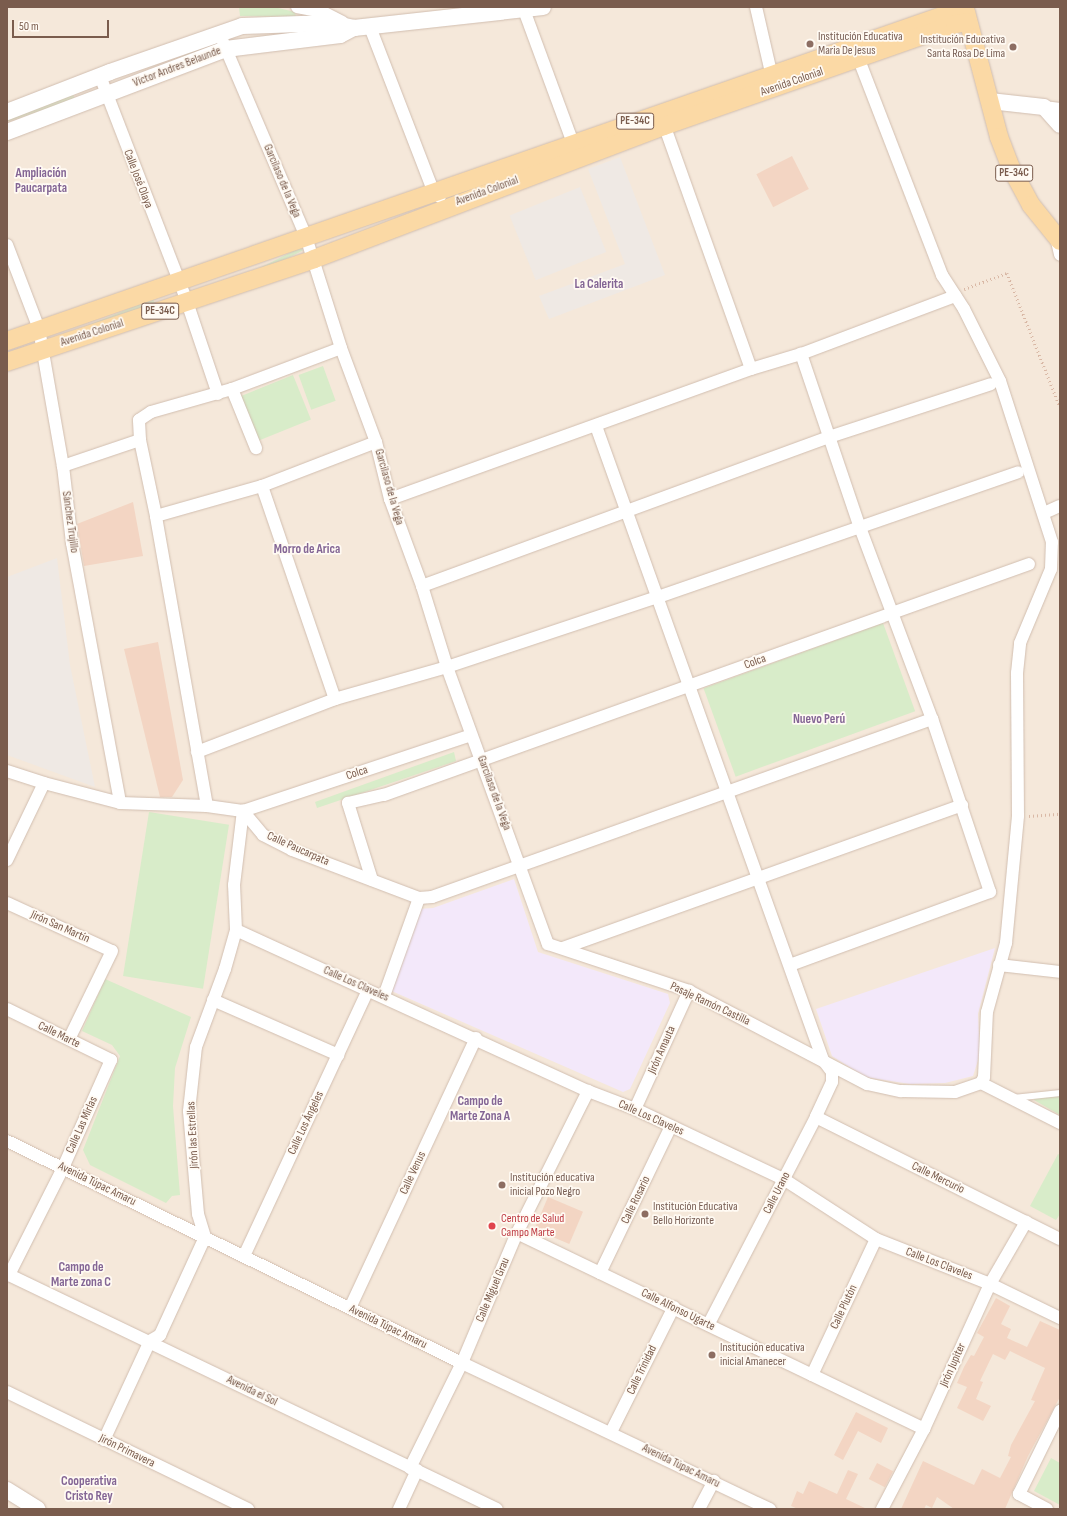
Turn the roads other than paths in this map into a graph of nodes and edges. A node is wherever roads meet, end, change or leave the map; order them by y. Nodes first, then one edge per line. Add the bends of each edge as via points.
1 (298, 7) edge
2 (543, 7) edge
3 (756, 7) edge
4 (524, 10) junction
5 (966, 12) edge
6 (370, 27) junction
7 (354, 28) junction
8 (220, 34) junction
9 (226, 49) junction
10 (856, 52) junction
11 (100, 76) junction
12 (773, 81) junction
13 (106, 95) junction
14 (990, 101) junction
15 (1052, 108) edge
16 (7, 112) edge
17 (662, 119) junction
18 (1060, 124) edge
19 (7, 132) edge
20 (576, 151) junction
21 (434, 193) junction
22 (450, 205) junction
23 (306, 237) junction
24 (1058, 239) edge
25 (7, 244) edge
26 (1060, 255) edge
27 (314, 259) junction
28 (177, 281) junction
29 (954, 296) junction
30 (187, 302) junction
31 (39, 329) junction
32 (7, 341) edge
33 (341, 348) junction
34 (43, 349) junction
35 (801, 354) junction
36 (7, 362) edge
37 (751, 369) junction
38 (991, 384) dead end
39 (232, 389) junction
40 (218, 394) junction
41 (596, 426) junction
42 (829, 436) junction
43 (140, 440) junction
44 (376, 442) junction
45 (256, 448) dead end
46 (63, 466) junction
47 (1018, 472) dead end
48 (262, 486) junction
49 (390, 499) junction
50 (1060, 506) edge
51 (627, 511) junction
52 (1044, 512) junction
53 (156, 516) junction
54 (859, 525) junction
55 (1029, 564) dead end
56 (422, 586) junction
57 (658, 597) junction
58 (892, 613) junction
59 (447, 667) junction
60 (691, 686) junction
61 (335, 700) junction
62 (932, 719) junction
63 (471, 735) junction
64 (197, 752) junction
65 (482, 760) junction
66 (7, 771) edge
67 (44, 783) junction
68 (728, 791) junction
69 (120, 803) junction
70 (962, 805) junction
71 (206, 806) junction
72 (243, 811) junction
73 (7, 860) edge
74 (520, 866) junction
75 (758, 878) junction
76 (372, 880) junction
77 (419, 898) junction
78 (7, 903) edge
79 (236, 930) junction
80 (548, 944) joint
81 (563, 948) junction
82 (790, 965) junction
83 (999, 965) junction
84 (1060, 972) edge
85 (368, 990) junction
86 (688, 991) junction
87 (384, 996) junction
88 (213, 1000) junction
89 (7, 1009) edge
90 (476, 1038) junction
91 (69, 1039) junction
92 (338, 1055) junction
93 (112, 1060) joint
94 (823, 1060) junction
95 (981, 1083) junction
96 (588, 1091) junction
97 (1060, 1092) edge
98 (1012, 1098) junction
99 (635, 1109) junction
100 (816, 1118) junction
101 (1060, 1123) edge
102 (671, 1126) junction
103 (7, 1141) edge
104 (63, 1168) junction
105 (785, 1180) junction
106 (1026, 1222) junction
107 (518, 1233) junction
108 (205, 1237) junction
109 (876, 1239) junction
110 (1060, 1239) edge
111 (244, 1256) junction
112 (600, 1273) junction
113 (8, 1275) edge
114 (990, 1284) junction
115 (350, 1308) junction
116 (674, 1308) junction
117 (1060, 1318) edge
118 (708, 1325) junction
119 (150, 1341) junction
120 (462, 1362) junction
121 (812, 1375) junction
122 (7, 1392) edge
123 (1060, 1411) edge
124 (924, 1430) junction
125 (611, 1432) junction
126 (104, 1440) junction
127 (414, 1469) junction
128 (714, 1482) junction
129 (7, 1490) edge
130 (38, 1509) edge
131 (248, 1509) edge
132 (399, 1509) edge
133 (497, 1509) edge
134 (699, 1509) edge
135 (770, 1509) edge
136 (882, 1509) edge
137 (1047, 1509) edge

1 - 7 street via 323,12
2 - 4 street, Víctor Andres Belaunde
3 - 12 street
4 - 6 street, Víctor Andres Belaunde
4 - 20 street
5 - 10 main road, Avenida Colonial / PE-34C
5 - 14 main road, PE-34C
6 - 7 street, Víctor Andres Belaunde
6 - 21 street
7 - 8 street, Víctor Andres Belaunde via 331,23 290,23 242,26
7 - 9 street, Víctor Andres Belaunde via 340,35
8 - 9 street, Garcilaso de la Vega
8 - 11 street, Víctor Andres Belaunde
9 - 13 street, Víctor Andres Belaunde
9 - 23 street, Garcilaso de la Vega
10 - 12 main road, Avenida Colonial / PE-34C
10 - 29 street via 942,275
11 - 13 street, Calle José Olaya
11 - 16 street, Víctor Andres Belaunde
12 - 17 main road, Avenida Colonial / PE-34C
13 - 19 street, Víctor Andres Belaunde
13 - 28 street, Calle José Olaya
14 - 15 street
14 - 24 main road, PE-34C via 1010,166 1031,205
15 - 18 street
17 - 20 main road, Avenida Colonial / PE-34C
17 - 37 street
20 - 21 main road, Avenida Colonial / PE-34C
20 - 22 main road, Avenida Colonial / PE-34C
21 - 22 street
21 - 23 main road, Avenida Colonial / PE-34C
22 - 27 main road, Avenida Colonial / PE-34C
23 - 27 street, Garcilaso de la Vega
23 - 28 main road, Avenida Colonial / PE-34C
24 - 26 street
25 - 31 street, Sánchez Trujillo
27 - 30 main road, Avenida Colonial / PE-34C
27 - 33 street, Garcilaso de la Vega
28 - 30 street, Calle José Olaya
28 - 31 main road, Avenida Colonial / PE-34C
29 - 35 street
29 - 52 street via 964,309 1000,381
30 - 34 main road, Avenida Colonial / PE-34C
30 - 40 street, Calle José Olaya
31 - 32 main road, Avenida Colonial / PE-34C
31 - 34 street, Sánchez Trujillo
33 - 39 street
33 - 44 street, Garcilaso de la Vega
34 - 36 main road, Avenida Colonial / PE-34C
34 - 46 street, Sánchez Trujillo
35 - 37 street
35 - 42 street
37 - 41 street
38 - 42 street
39 - 40 street
39 - 45 street
40 - 43 street via 151,412 139,420
41 - 49 street
41 - 51 street, Calle Urano
42 - 51 street
42 - 54 street
43 - 46 street
43 - 53 street
44 - 48 street
44 - 49 street, Garcilaso de la Vega
46 - 69 street, Sánchez Trujillo via 72,543
47 - 54 street
48 - 53 street
48 - 61 street
49 - 56 street, Garcilaso de la Vega
50 - 52 street
51 - 56 street
51 - 57 street, Calle Urano
52 - 83 street via 1052,542 1051,569 1020,643 1018,816 1006,943
53 - 64 street
54 - 57 street
54 - 58 street
55 - 58 street, Colca
56 - 59 street, Garcilaso de la Vega
57 - 59 street
57 - 60 street, Calle Urano
58 - 60 street, Colca
58 - 62 street
59 - 61 street
59 - 63 street, Garcilaso de la Vega
60 - 65 street, Colca
60 - 68 street, Calle Urano
61 - 64 street
62 - 68 street
62 - 70 street
63 - 65 street, Garcilaso de la Vega
63 - 72 street, Colca
64 - 71 street
65 - 74 street, Garcilaso de la Vega
65 - 76 street, Colca via 384,795 348,803
66 - 67 street
67 - 69 street
67 - 73 street
68 - 74 street
68 - 75 street, Calle Urano
69 - 71 street
70 - 75 street
70 - 82 street via 990,892
71 - 72 street
72 - 76 street, Calle Paucarpata via 263,835 292,850
72 - 79 street, Jirón las Estrellas via 234,885
74 - 77 street via 432,897
74 - 80 street, Garcilaso de la Vega
75 - 81 street
75 - 82 street, Calle Urano
76 - 77 street, Calle Paucarpata
77 - 87 street
78 - 91 street, Jirón San Martín via 112,951
79 - 85 street, Calle Los Claveles
79 - 88 street, Jirón las Estrellas
80 - 81 street, Pasaje Ramón Castilla
81 - 86 street, Pasaje Ramón Castilla
82 - 94 street, Calle Urano
83 - 84 street
83 - 95 street via 987,1012
85 - 87 street, Calle Los Claveles
85 - 92 street, Calle Los Ángeles
86 - 94 street, Pasaje Ramón Castilla
86 - 99 street, Jirón Amauta
87 - 90 street, Calle Los Claveles
88 - 92 street
88 - 108 street, Jirón las Estrellas via 196,1047 189,1111 198,1214
89 - 91 street, Calle Marte
90 - 96 street, Calle Los Claveles
90 - 115 street, Calle Venus
91 - 93 street, Calle Marte
92 - 111 street, Calle Los Ángeles
93 - 104 street, Calle Las Mirlas
94 - 95 street, Pasaje Ramón Castilla via 867,1084 901,1091 955,1092
94 - 100 street, Calle Urano via 832,1072 832,1082
95 - 98 street
96 - 99 street, Calle Los Claveles
96 - 107 street, Calle Miguel Grau
97 - 98 lane
98 - 101 street
99 - 102 street, Calle Los Claveles
100 - 105 street, Calle Urano
100 - 106 street, Calle Mercurio
102 - 105 street, Calle Los Claveles
102 - 112 street, Calle Rosario
103 - 104 street, Avenida Túpac Amaru
104 - 108 street, Avenida Túpac Amaru
104 - 113 street, Calle Las Mirlas
105 - 109 street, Calle Los Claveles
105 - 118 street, Calle Urano
106 - 110 street, Calle Mercurio
106 - 114 street, Jirón Jupiter
107 - 112 street, Calle Alfonso Ugarte
107 - 120 street, Calle Miguel Grau
108 - 111 street, Avenida Túpac Amaru
108 - 119 street via 160,1335
109 - 114 street, Calle Los Claveles
109 - 121 street, Calle Plutón
111 - 115 street, Avenida Túpac Amaru
112 - 116 street, Calle Alfonso Ugarte
113 - 119 street, Avenida el Sol
114 - 117 street, Calle Los Claveles
114 - 124 street, Jirón Jupiter
115 - 120 street, Avenida Túpac Amaru
116 - 118 street, Calle Alfonso Ugarte
116 - 125 street, Calle Trinidad
118 - 121 street, Calle Alfonso Ugarte
119 - 126 street
119 - 127 street, Avenida el Sol
120 - 125 street, Avenida Túpac Amaru
120 - 127 street, Calle Miguel Grau
121 - 124 street, Calle Alfonso Ugarte
122 - 126 street, Jirón Primavera
123 - 137 street via 1019,1494
124 - 136 street, Jirón Jupiter
125 - 128 street, Avenida Túpac Amaru
126 - 131 street, Jirón Primavera
127 - 132 street, Calle Miguel Grau
127 - 133 street, Avenida el Sol
128 - 134 street
128 - 135 street, Avenida Túpac Amaru
129 - 130 street

